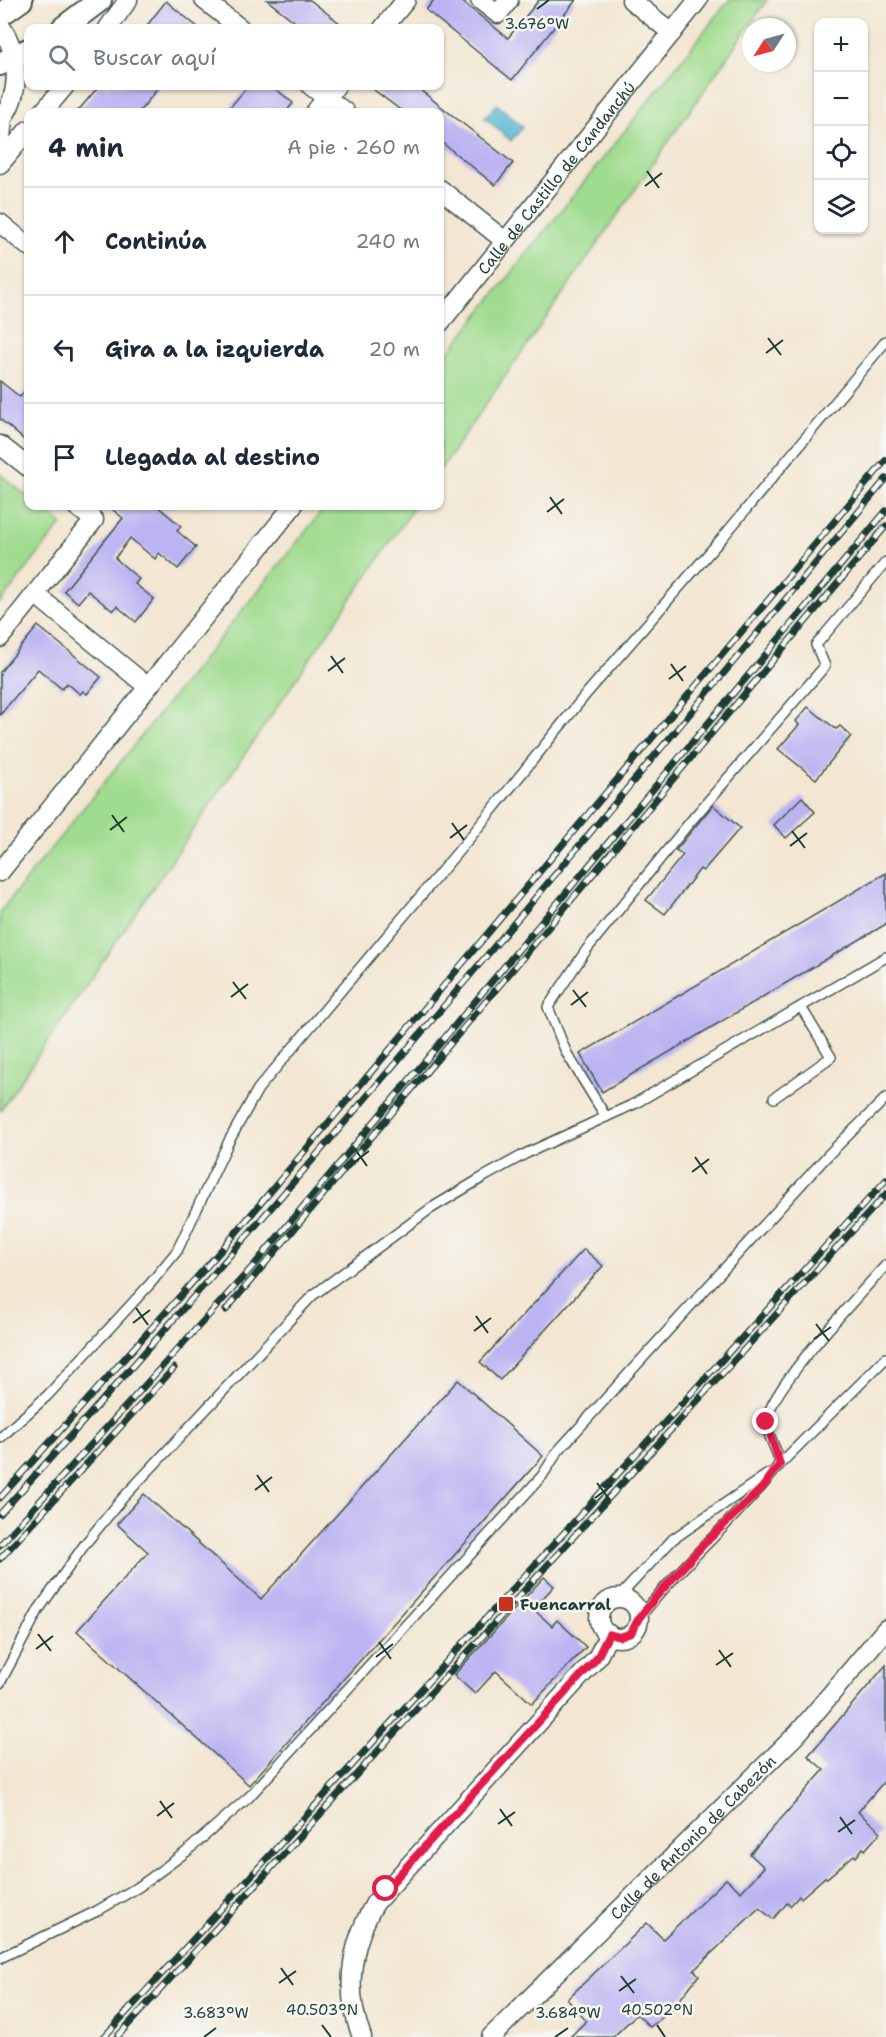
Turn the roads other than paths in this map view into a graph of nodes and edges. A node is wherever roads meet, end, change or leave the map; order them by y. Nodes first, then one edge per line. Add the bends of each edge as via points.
1 (21, 0) edge
2 (100, 0) edge
3 (128, 0) edge
4 (204, 0) edge
5 (406, 0) edge
6 (480, 0) edge
7 (509, 0) edge
8 (631, 0) edge
9 (698, 0) edge
10 (0, 15) edge
11 (68, 24) edge
12 (111, 24) edge
13 (235, 24) edge
14 (385, 24) edge
15 (0, 25) edge
16 (672, 33) junction
17 (15, 57) edge
18 (62, 90) edge
19 (331, 92) edge
20 (46, 108) edge
21 (318, 108) edge
22 (342, 108) edge
23 (2, 119) edge
24 (24, 135) edge
25 (0, 149) edge
26 (0, 164) edge
27 (444, 192) edge
28 (0, 223) edge
29 (505, 242) junction
30 (24, 243) edge
31 (444, 318) edge
32 (886, 341) edge
33 (0, 445) edge
34 (24, 464) edge
35 (81, 510) edge
36 (290, 510) edge
37 (886, 562) edge
38 (35, 594) junction
39 (0, 638) edge
40 (148, 687) junction
41 (0, 872) edge
42 (886, 957) edge
43 (801, 1007) junction
44 (774, 1098) dead end
45 (886, 1098) edge
46 (606, 1117) junction
47 (886, 1265) edge
48 (886, 1358) edge
49 (0, 1438) edge
50 (780, 1464) junction
51 (618, 1598) junction
52 (639, 1618) junction
53 (886, 1629) edge
54 (609, 1634) junction
55 (0, 1683) edge
56 (0, 1958) edge
57 (362, 2037) edge
58 (491, 2037) edge

1 - 10 street
2 - 11 street
3 - 12 street
4 - 13 street
5 - 14 street
6 - 7 street via 498,14
8 - 16 street
9 - 16 street, Calle de Castillo de Candanchú
15 - 17 street
16 - 29 street, Calle de Castillo de Candanchú
17 - 23 street via 15,84
18 - 20 street
19 - 21 street
19 - 22 street
23 - 25 street
24 - 26 street
27 - 29 street
28 - 30 street
29 - 31 street, Calle de Castillo de Candanchú
32 - 49 lane via 258,1089 177,1251 48,1395
33 - 34 street
35 - 38 street via 94,520
36 - 40 street
37 - 46 lane via 816,645 825,666 690,822 587,949 548,1007 566,1052
38 - 39 street
38 - 40 street
40 - 41 street
42 - 43 lane
43 - 44 lane via 831,1057
43 - 46 lane via 653,1094
45 - 56 lane via 828,1155 565,1442 542,1476 249,1797 140,1886 98,1911
46 - 55 lane via 525,1154 430,1209 312,1296 122,1499 85,1544 39,1609
47 - 50 lane via 800,1363 769,1410 766,1422
48 - 50 lane
50 - 51 lane via 673,1539
50 - 52 lane
51 - 52 street via 630,1601
51 - 54 street via 606,1603 600,1613 601,1625
52 - 54 street via 631,1633 620,1637
53 - 58 street, Calle de Antonio de Cabezón via 798,1733
54 - 57 street via 597,1658 375,1903 361,1930 352,1968 352,2004

